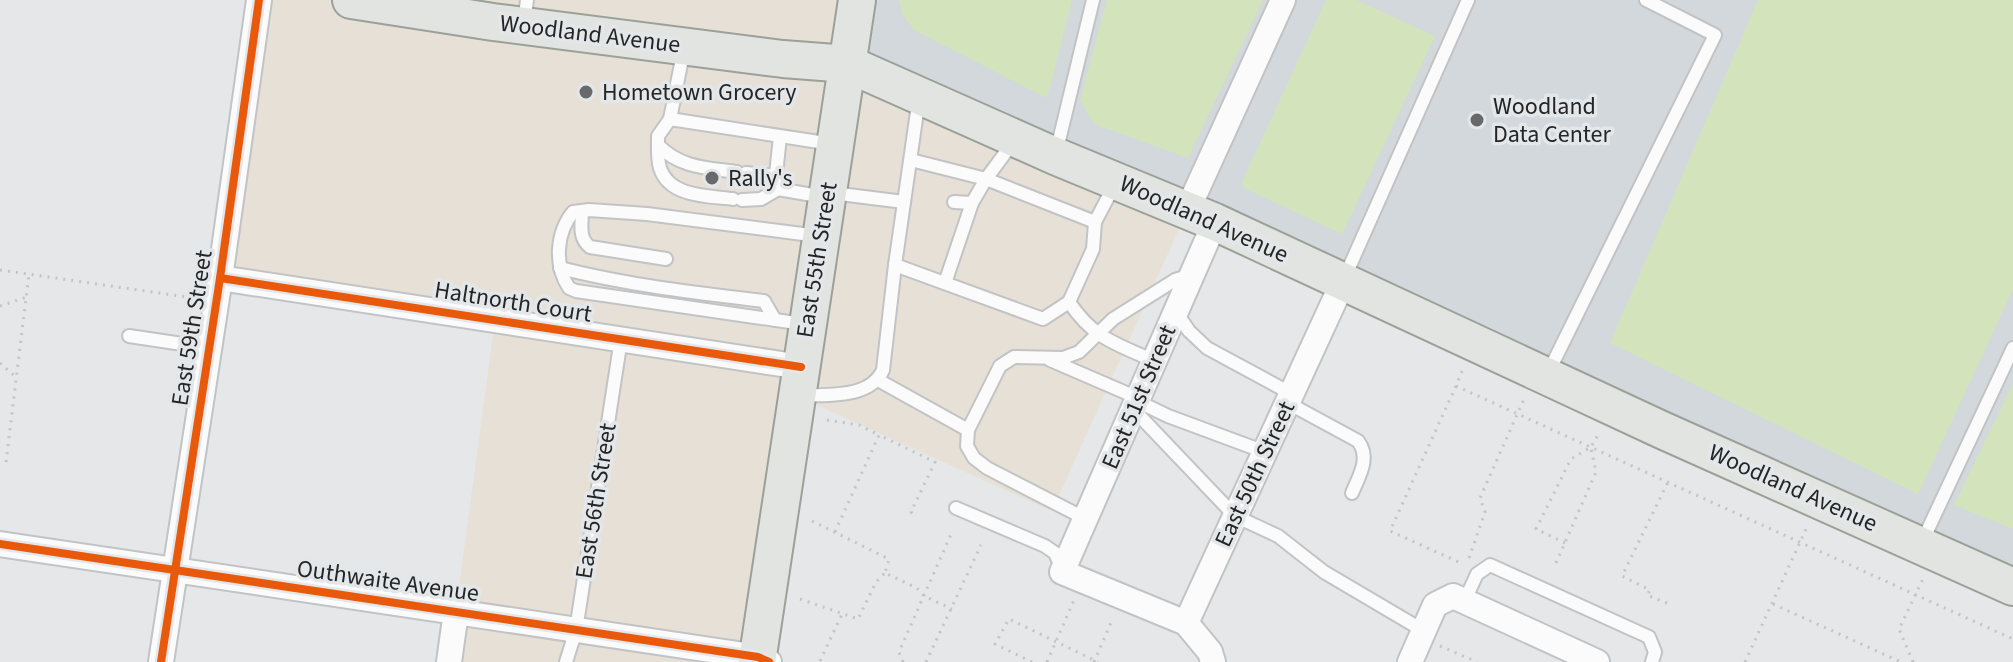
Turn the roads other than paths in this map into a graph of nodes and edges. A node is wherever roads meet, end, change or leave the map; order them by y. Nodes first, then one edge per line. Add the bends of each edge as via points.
1 (259, 0) edge
2 (351, 0) edge
3 (833, 0) edge
4 (857, 0) edge
5 (1093, 0) edge
6 (1283, 0) edge
7 (1468, 0) edge
8 (1646, 0) edge
9 (429, 6) edge
10 (525, 13) edge
11 (684, 46) junction
12 (848, 64) junction
13 (920, 96) junction
14 (670, 119) junction
15 (780, 137) junction
16 (1016, 138) junction
17 (658, 145) junction
18 (835, 145) junction
19 (1055, 156) junction
20 (911, 160) junction
21 (986, 179) junction
22 (1117, 181) junction
23 (776, 182) junction
24 (828, 195) junction
25 (954, 202) dead end
26 (972, 203) junction
27 (907, 205) junction
28 (582, 211) junction
29 (1201, 216) junction
30 (1095, 222) junction
31 (950, 223) dead end
32 (965, 226) junction
33 (821, 236) junction
34 (666, 259) dead end
35 (895, 265) junction
36 (1191, 275) junction
37 (220, 278) junction
38 (1343, 282) junction
39 (945, 283) junction
40 (1069, 302) junction
41 (1176, 312) junction
42 (791, 322) junction
43 (129, 336) dead end
44 (1097, 336) junction
45 (621, 339) junction
46 (209, 348) junction
47 (2013, 348) edge
48 (1047, 358) junction
49 (1154, 361) junction
50 (878, 380) junction
51 (798, 382) junction
52 (1535, 388) junction
53 (1290, 398) junction
54 (1136, 403) junction
55 (968, 430) junction
56 (1265, 452) junction
57 (1352, 493) dead end
58 (956, 508) dead end
59 (1235, 516) junction
60 (1086, 519) junction
61 (0, 544) edge
62 (1922, 562) junction
63 (174, 568) junction
64 (1062, 572) junction
65 (2013, 587) edge
66 (1458, 599) junction
67 (456, 612) junction
68 (1186, 623) junction
69 (576, 630) junction
70 (1427, 637) junction
71 (761, 660) edge
72 (161, 662) edge
73 (449, 662) edge
74 (566, 662) edge
75 (1213, 662) edge
76 (1410, 662) edge
77 (1597, 662) edge
78 (1652, 662) edge

1 - 37 street, East 59th Street
2 - 9 main road, Woodland Avenue
3 - 12 main road
4 - 12 main road, East 55th Street
5 - 19 lane
6 - 29 street, East 51st Street
7 - 38 lane
8 - 52 lane via 1715,35
9 - 10 main road, Woodland Avenue
10 - 11 main road, Woodland Avenue
11 - 12 main road, Woodland Avenue
11 - 14 lane
12 - 13 main road, Woodland Avenue
12 - 18 main road, East 55th Street
13 - 16 main road, Woodland Avenue
13 - 20 lane
14 - 15 lane
14 - 17 lane
15 - 18 lane
15 - 23 lane
16 - 19 main road, Woodland Avenue
16 - 21 lane
17 - 23 lane via 671,159
17 - 23 lane via 666,180 691,194 761,199
18 - 24 main road, East 55th Street
19 - 22 main road, Woodland Avenue
20 - 21 lane
20 - 27 lane
21 - 26 lane
21 - 30 lane
22 - 29 main road, Woodland Avenue
22 - 30 lane
23 - 24 lane
24 - 27 lane
24 - 33 main road, East 55th Street
25 - 26 lane
26 - 32 lane
27 - 35 lane
28 - 33 lane
28 - 34 lane via 581,234 590,247
28 - 42 lane via 563,223 560,268 569,288
29 - 36 street, East 51st Street
29 - 38 main road, Woodland Avenue
30 - 40 lane via 1093,249
31 - 32 lane
32 - 39 lane
33 - 42 main road, East 55th Street
35 - 39 lane
35 - 50 lane
36 - 41 street, East 51st Street
36 - 44 lane via 1113,319
37 - 45 street, Haltnorth Court
37 - 46 street, East 59th Street
38 - 52 main road, Woodland Avenue
38 - 53 street, East 50th Street
39 - 40 lane via 1043,319
40 - 44 lane
41 - 49 street, East 51st Street
41 - 53 lane via 1207,348
42 - 51 main road, East 55th Street
43 - 46 lane
44 - 48 lane via 1079,352
44 - 49 lane
45 - 51 street, Haltnorth Court
45 - 69 lane, East 56th Street
46 - 63 street, East 59th Street
47 - 62 lane
48 - 54 lane
48 - 55 lane via 1014,357 1000,366
49 - 54 street, East 51st Street
50 - 51 lane via 853,391
50 - 55 lane
51 - 71 main road, East 55th Street
52 - 62 main road, Woodland Avenue
53 - 56 street, East 50th Street
53 - 57 lane via 1363,447 1365,462
54 - 56 lane
54 - 59 lane
54 - 60 street, East 51st Street
55 - 60 lane via 967,446 987,468
56 - 59 street, East 50th Street
58 - 64 lane via 1045,546 1055,553
59 - 68 street, East 50th Street
59 - 70 lane via 1278,536
60 - 64 street, East 51st Street
61 - 63 street, Outhwaite Avenue
62 - 65 main road, Woodland Avenue
63 - 67 street, Outhwaite Avenue
63 - 72 street, East 59th Street
64 - 68 street
66 - 70 street via 1435,605
66 - 77 street
66 - 78 lane via 1490,565 1649,637 1655,652
67 - 69 street, Outhwaite Avenue
67 - 73 street
68 - 75 street
69 - 71 street, Outhwaite Avenue
69 - 74 lane, East 56th Street
70 - 76 street

